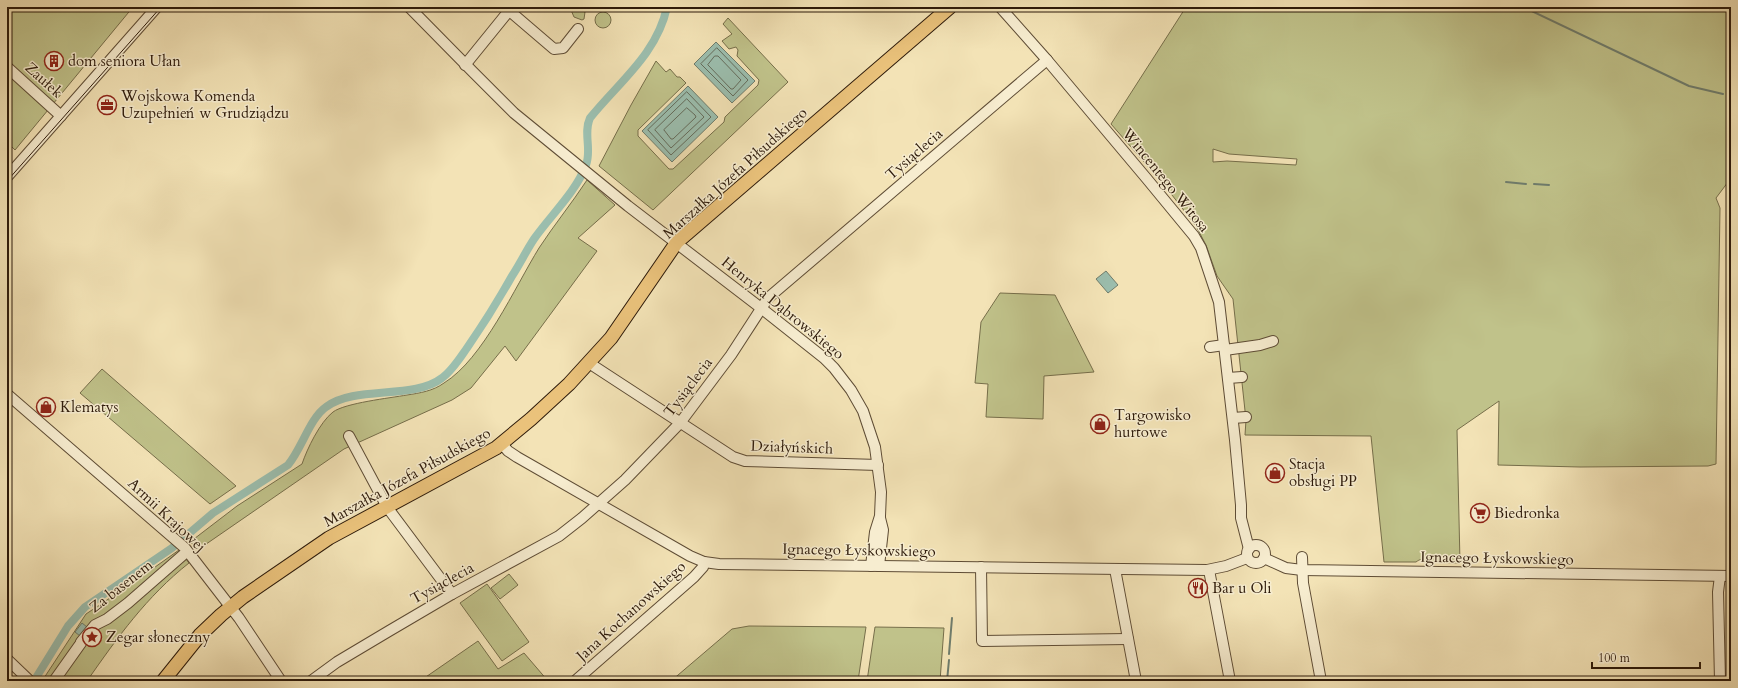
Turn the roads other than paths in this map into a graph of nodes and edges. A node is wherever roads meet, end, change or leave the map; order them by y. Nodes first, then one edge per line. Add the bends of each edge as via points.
1 (409, 7) edge
2 (950, 7) edge
3 (1000, 7) edge
4 (155, 8) edge
5 (508, 8) edge
6 (578, 29) dead end
7 (1047, 60) junction
8 (465, 65) junction
9 (7, 66) edge
10 (61, 116) junction
11 (7, 177) edge
12 (677, 242) junction
13 (762, 308) junction
14 (1273, 341) dead end
15 (1210, 347) dead end
16 (1225, 347) junction
17 (589, 363) junction
18 (1242, 377) dead end
19 (1228, 378) junction
20 (7, 394) edge
21 (1246, 417) dead end
22 (1233, 418) junction
23 (680, 423) junction
24 (349, 436) dead end
25 (502, 444) junction
26 (878, 465) junction
27 (598, 504) junction
28 (1242, 505) junction
29 (387, 507) junction
30 (1260, 546) junction
31 (184, 552) junction
32 (1248, 553) junction
33 (1302, 557) dead end
34 (1264, 558) junction
35 (704, 562) junction
36 (875, 566) junction
37 (981, 567) junction
38 (1115, 569) junction
39 (1209, 570) junction
40 (1302, 570) junction
41 (1720, 576) junction
42 (1731, 576) edge
43 (452, 594) junction
44 (230, 607) junction
45 (1128, 639) junction
46 (7, 659) edge
47 (29, 680) edge
48 (54, 681) edge
49 (162, 681) edge
50 (281, 681) edge
51 (311, 681) edge
52 (575, 681) edge
53 (1136, 681) edge
54 (1230, 681) edge
55 (1321, 681) edge
56 (1720, 681) edge

1 - 8 street, Henryka Dąbrowskiego
2 - 12 main road, Marszałka Józefa Piłsudskiego
3 - 7 street, Wincentego Witosa
4 - 10 street
5 - 6 street via 554,49 563,48
5 - 8 street
7 - 13 street, Tysiąclecia via 780,287
7 - 16 street, Wincentego Witosa via 1198,241 1216,290
8 - 12 street, Henryka Dąbrowskiego via 514,112 628,206
9 - 10 street, Zaułek
10 - 11 street
12 - 13 street, Henryka Dąbrowskiego
12 - 17 main road, Marszałka Józefa Piłsudskiego via 611,338
13 - 23 street, Tysiąclecia via 731,355
13 - 26 street, Henryka Dąbrowskiego via 824,358 851,390 876,447
14 - 16 street via 1260,345
15 - 16 street
16 - 19 street, Wincentego Witosa
17 - 23 street, Działyńskich
17 - 25 main road, Marszałka Józefa Piłsudskiego
18 - 19 street
19 - 22 street, Wincentego Witosa
20 - 31 street, Armii Krajowej via 177,541
21 - 22 street
22 - 28 street, Wincentego Witosa
23 - 26 street, Działyńskich via 733,457 746,461
23 - 27 street, Tysiąclecia via 639,467
24 - 29 street
25 - 27 street, Ignacego Łyskowskiego via 517,457
25 - 29 main road, Marszałka Józefa Piłsudskiego
26 - 36 street, Henryka Dąbrowskiego via 880,516 875,532
27 - 35 street, Ignacego Łyskowskiego
27 - 43 street, Tysiąclecia via 559,536
28 - 30 street, Wincentego Witosa via 1252,533
28 - 32 street, Wincentego Witosa via 1241,518
29 - 43 street
29 - 44 main road, Marszałka Józefa Piłsudskiego via 318,546
30 - 32 street via 1254,545
30 - 34 street via 1264,550
31 - 44 street, Armii Krajowej
31 - 48 street, Za basenem via 128,603 96,625
32 - 34 street via 1254,564
32 - 39 street, Ignacego Łyskowskiego via 1226,566
33 - 40 street
34 - 40 street, Ignacego Łyskowskiego via 1286,568
35 - 36 street, Ignacego Łyskowskiego
35 - 52 street, Jana Kochanowskiego via 703,567 694,576
36 - 37 street, Ignacego Łyskowskiego
37 - 38 street, Ignacego Łyskowskiego
37 - 45 street via 982,641
38 - 39 street, Ignacego Łyskowskiego
38 - 45 street
39 - 54 street
40 - 41 street, Ignacego Łyskowskiego
40 - 55 street via 1302,583
41 - 42 street, Ignacego Łyskowskiego
41 - 56 street
43 - 51 street, Tysiąclecia via 337,662
44 - 49 main road, Marszałka Józefa Piłsudskiego via 200,635
44 - 50 street, Armii Krajowej
45 - 53 street
46 - 47 street

